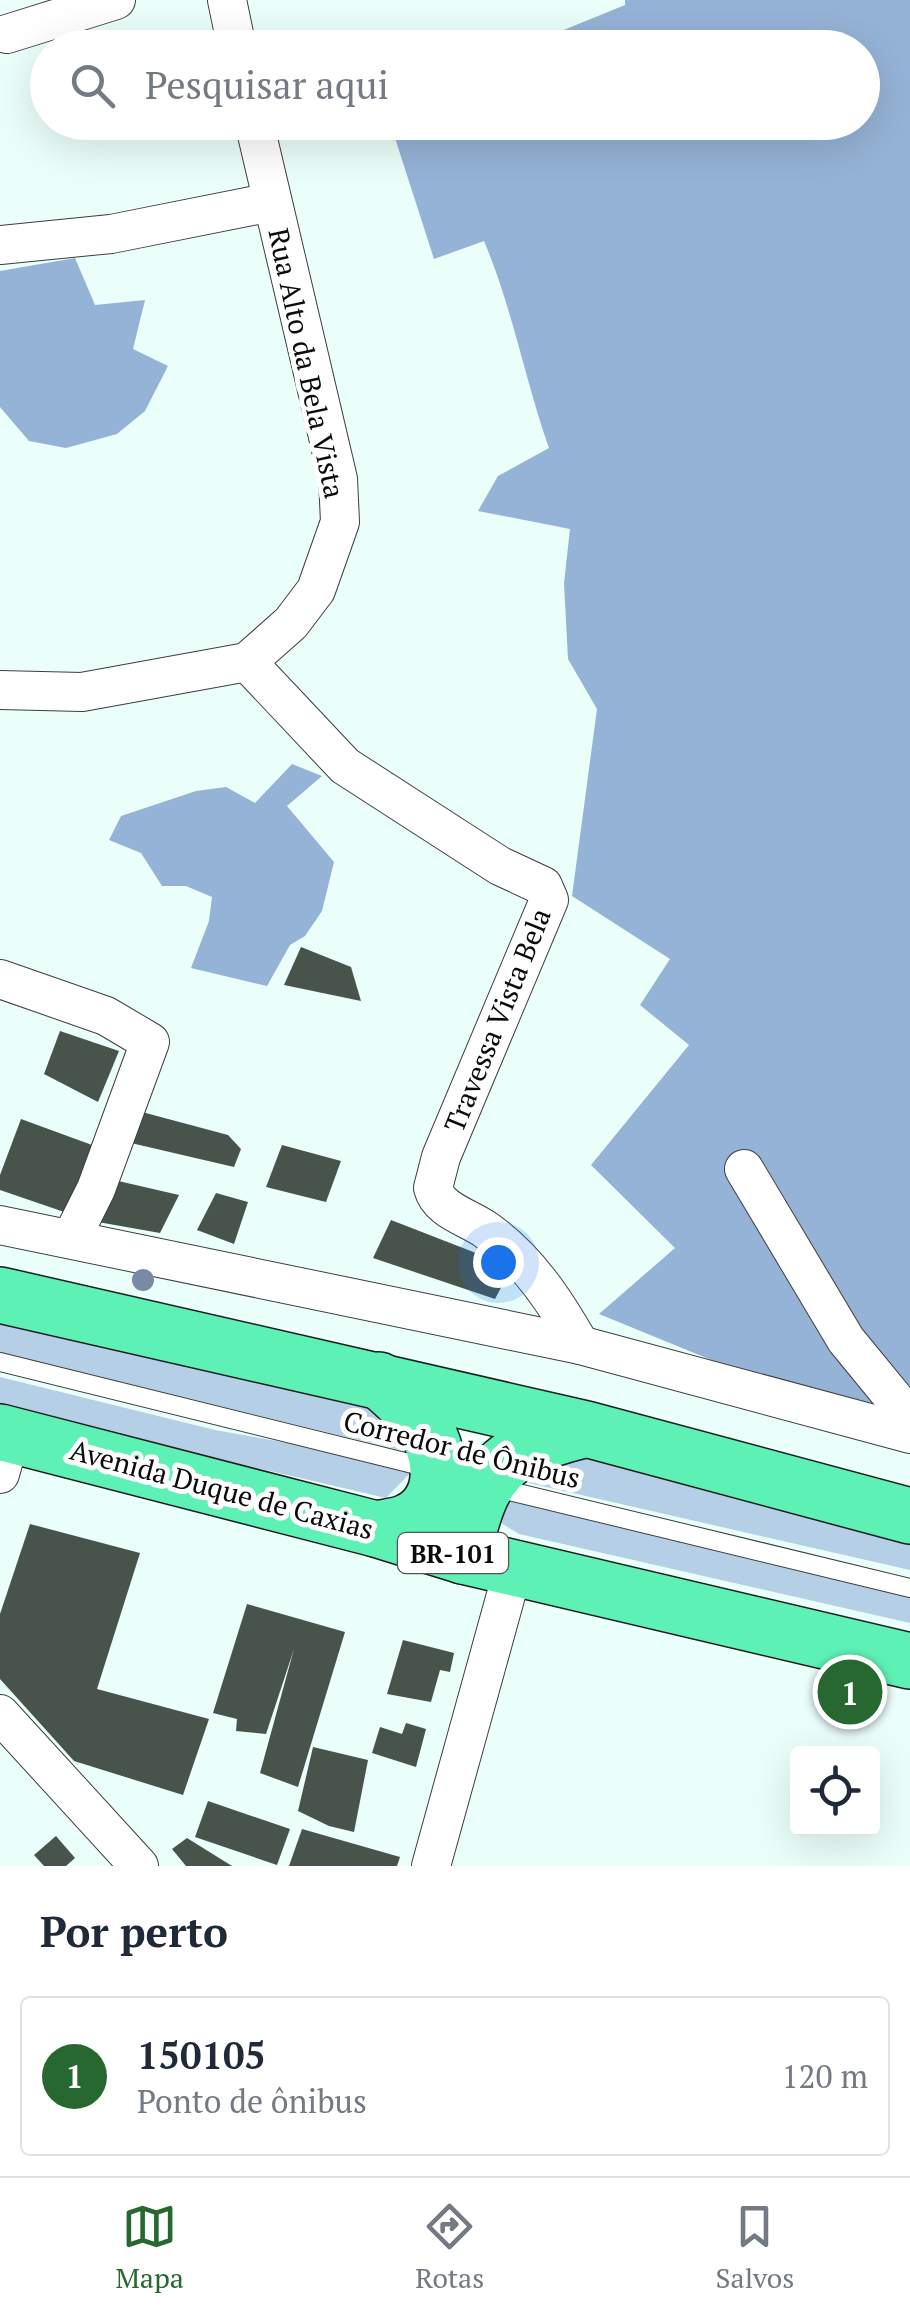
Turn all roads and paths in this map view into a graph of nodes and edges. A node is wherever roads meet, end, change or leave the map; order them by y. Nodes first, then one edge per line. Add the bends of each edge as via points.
1 (116, 0) edge
2 (227, 0) edge
3 (234, 30) edge
4 (7, 34) dead end
5 (258, 140) edge
6 (272, 202) junction
7 (0, 245) edge
8 (247, 662) junction
9 (0, 690) edge
10 (0, 979) edge
11 (744, 1169) dead end
12 (0, 1225) edge
13 (71, 1239) junction
14 (0, 1295) edge
15 (580, 1345) junction
16 (0, 1362) edge
17 (379, 1380) junction
18 (910, 1418) edge
19 (586, 1429) junction
20 (910, 1434) edge
21 (4, 1447) edge
22 (463, 1478) junction
23 (910, 1516) edge
24 (376, 1529) junction
25 (488, 1561) junction
26 (910, 1588) edge
27 (910, 1661) edge
28 (0, 1714) edge
29 (138, 1866) edge
30 (432, 1866) edge

1 - 4 street
2 - 3 street
5 - 6 street, Rua Alto da Bela Vista
6 - 7 street, Rua Alto da Bela Vista via 111,234
6 - 8 street, Rua Alto da Bela Vista via 338,478 340,522 316,590
8 - 9 street via 82,692
8 - 15 street, Travessa Vista Bela via 346,766 500,866 543,886 549,900 433,1188 441,1203 484,1229 536,1278
10 - 13 street via 106,1016 150,1042
11 - 18 street via 846,1340
12 - 13 street
13 - 15 street
14 - 17 highway
15 - 20 street
16 - 22 lane, Corredor de Ônibus
17 - 19 highway
17 - 22 highway via 420,1419 438,1455
19 - 22 highway via 532,1442
19 - 23 highway
21 - 24 highway, Avenida Duque de Caxias / BR-101
22 - 24 highway via 438,1486 408,1522
22 - 25 highway
22 - 26 lane, Corredor de Ônibus
24 - 25 highway, Avenida Duque de Caxias / BR-101
25 - 27 highway, Avenida Duque de Caxias / BR-101
25 - 30 street
28 - 29 street

